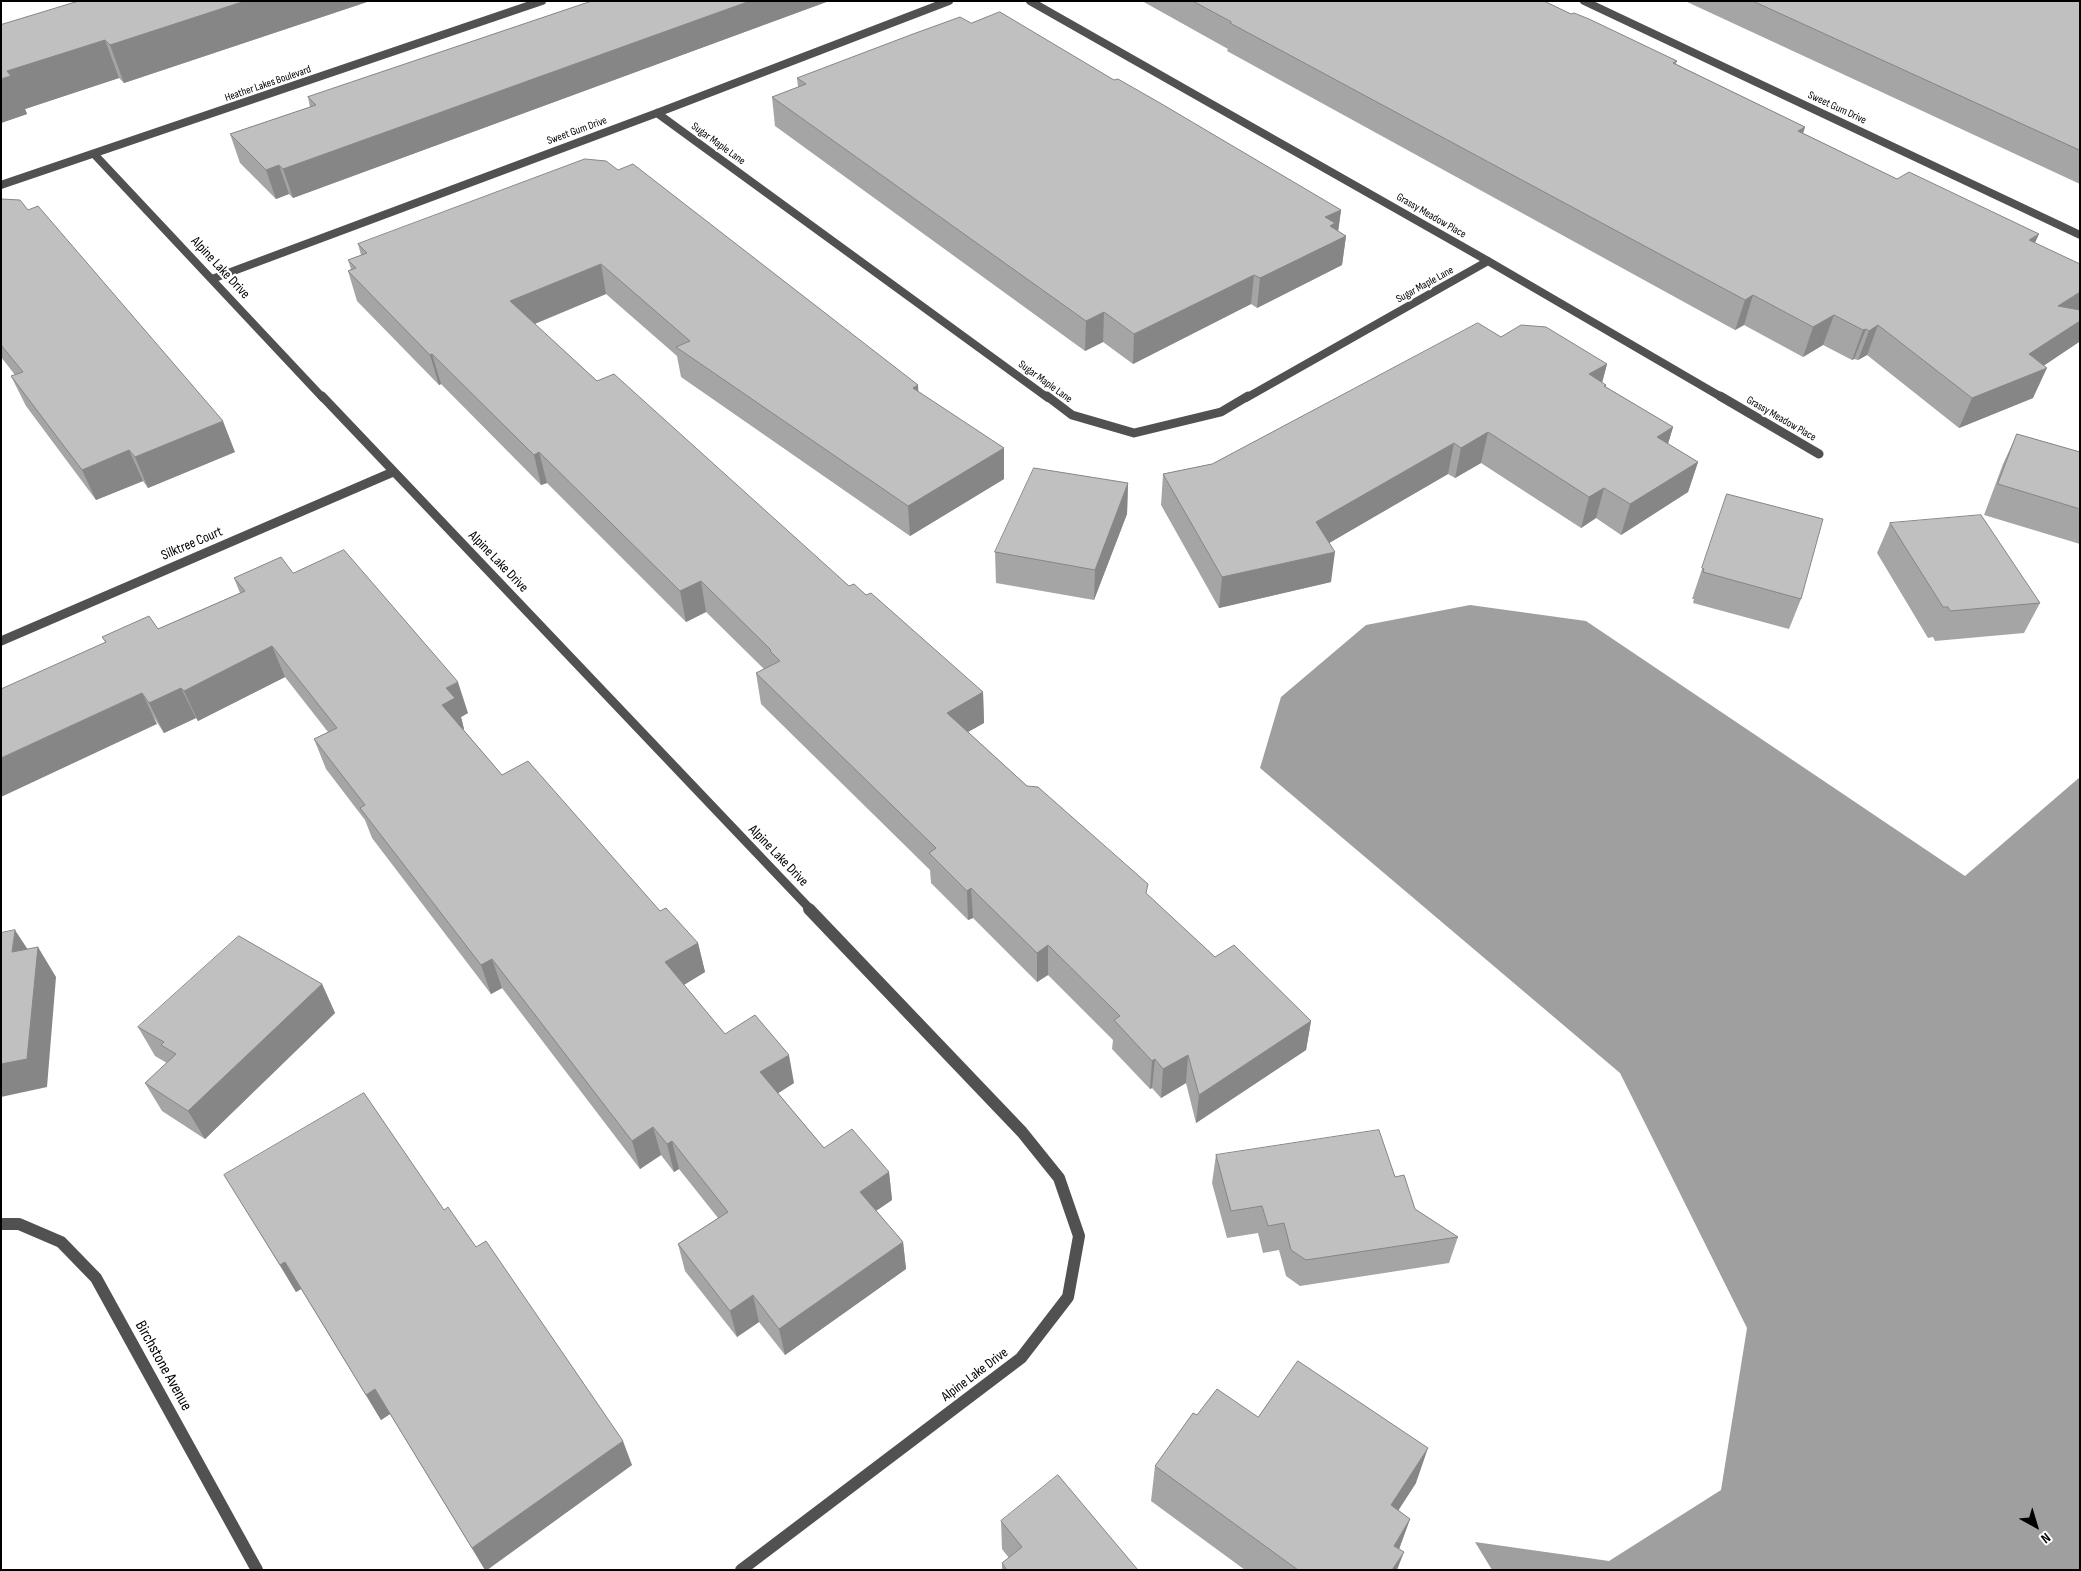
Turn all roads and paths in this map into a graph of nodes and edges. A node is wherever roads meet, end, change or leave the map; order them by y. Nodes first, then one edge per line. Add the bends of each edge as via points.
1 (542, 1) edge
2 (949, 1) edge
3 (1030, 1) edge
4 (1584, 1) edge
5 (657, 113) junction
6 (94, 154) junction
7 (1, 186) edge
8 (2080, 235) edge
9 (1488, 261) junction
10 (212, 279) junction
11 (1819, 454) dead end
12 (393, 472) junction
13 (1, 641) edge
14 (1, 1224) edge
15 (257, 1570) edge
16 (741, 1570) edge

1 - 6 street, Heather Lakes Boulevard
2 - 5 street, Sweet Gum Drive
3 - 9 street, Grassy Meadow Place
4 - 8 street, Sweet Gum Drive
5 - 9 street, Sugar Maple Lane via 1072,415 1134,433 1221,412
5 - 10 street, Sweet Gum Drive
6 - 7 street, Heather Lakes Boulevard
6 - 10 street, Alpine Lake Drive
9 - 11 street, Grassy Meadow Place
10 - 12 street, Alpine Lake Drive
12 - 13 street, Silktree Court
12 - 16 street, Alpine Lake Drive via 1022,1132 1059,1178 1079,1236 1068,1297 1021,1358
14 - 15 street, Birchstone Avenue via 18,1224 61,1242 96,1278

